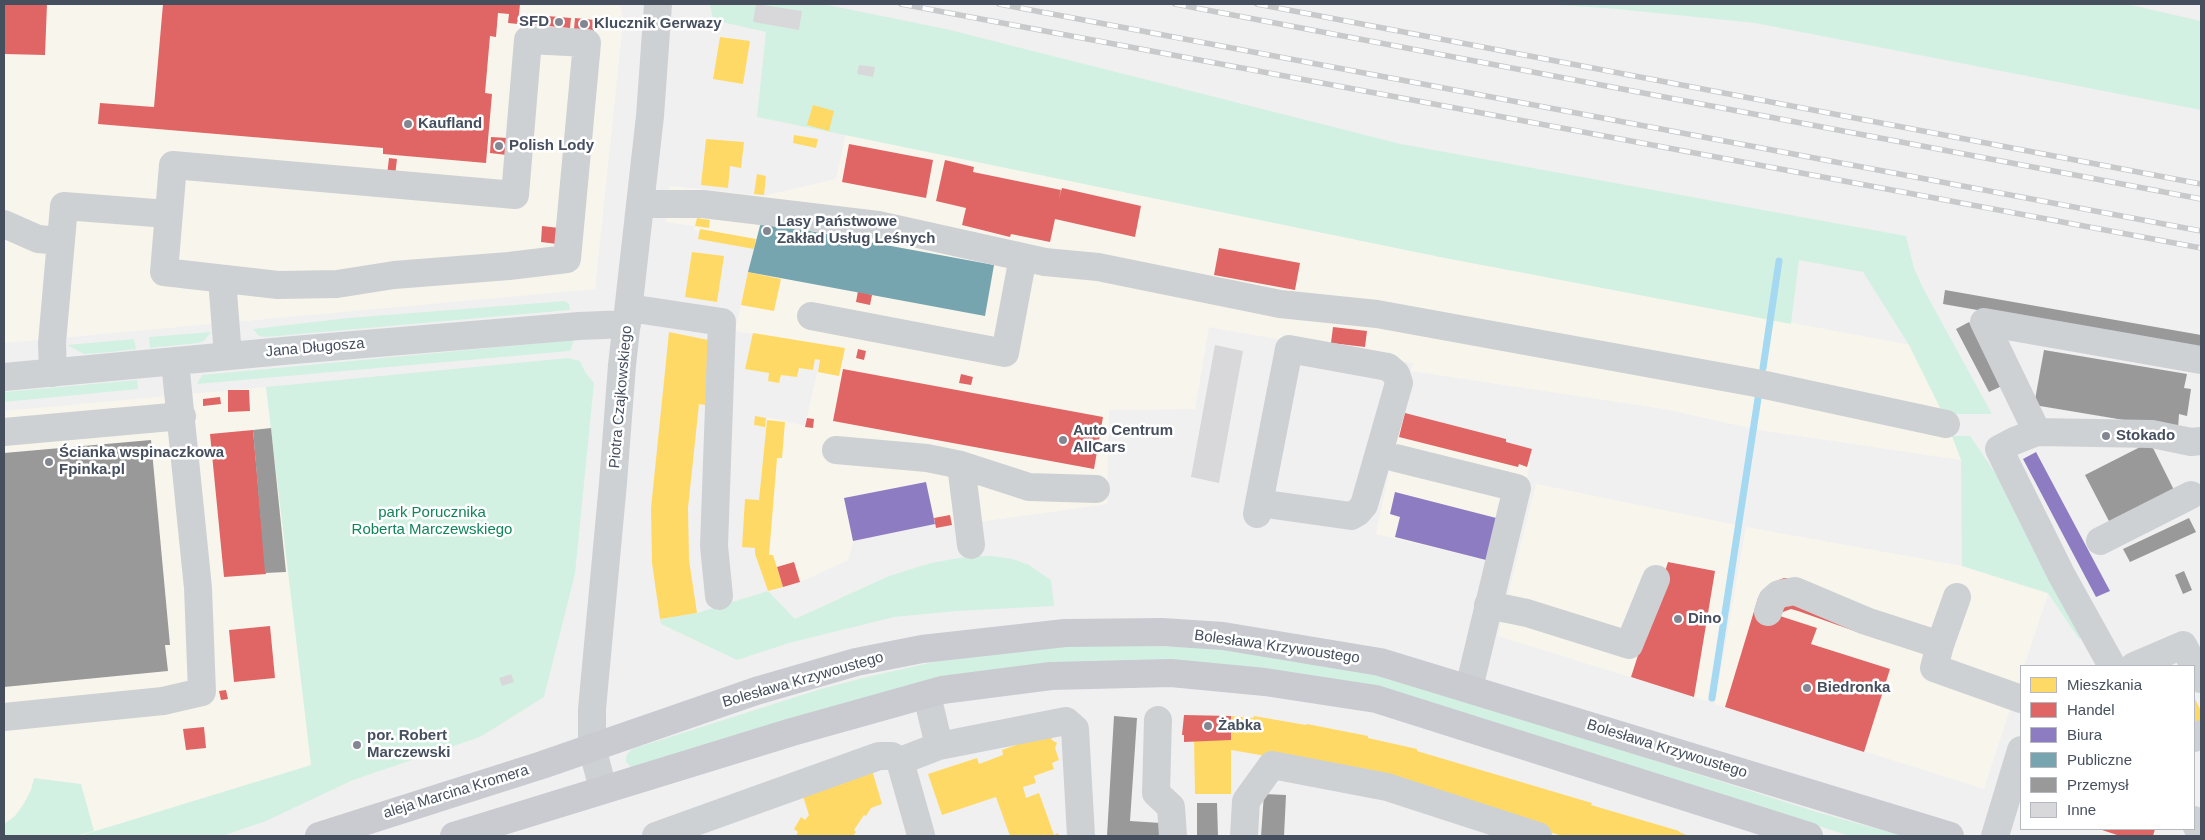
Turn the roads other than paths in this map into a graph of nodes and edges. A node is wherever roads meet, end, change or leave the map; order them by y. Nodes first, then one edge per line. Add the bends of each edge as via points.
1 (658, 4) edge
2 (640, 204) junction
3 (168, 214) junction
4 (4, 224) edge
5 (60, 241) junction
6 (1023, 257) junction
7 (222, 279) junction
8 (628, 316) junction
9 (810, 316) dead end
10 (228, 356) junction
11 (2201, 360) edge
12 (175, 362) junction
13 (53, 373) junction
14 (4, 377) edge
15 (182, 416) junction
16 (1946, 424) dead end
17 (4, 432) edge
18 (2037, 432) junction
19 (2201, 441) edge
20 (836, 450) dead end
21 (1396, 458) dead end
22 (962, 465) junction
23 (1096, 489) dead end
24 (2192, 495) dead end
25 (1258, 508) joint
26 (2100, 541) dead end
27 (971, 545) dead end
28 (1656, 579) dead end
29 (719, 596) dead end
30 (1957, 597) dead end
31 (1488, 605) junction
32 (1768, 612) dead end
33 (1940, 645) junction
34 (2111, 665) edge
35 (2136, 665) edge
36 (2193, 665) edge
37 (2195, 668) edge
38 (2201, 679) edge
39 (1469, 688) junction
40 (927, 695) junction
41 (2020, 699) edge
42 (4, 717) edge
43 (1158, 720) dead end
44 (939, 746) junction
45 (592, 747) junction
46 (2020, 753) edge
47 (900, 761) junction
48 (603, 789) junction
49 (319, 836) edge
50 (454, 836) edge
51 (656, 836) edge
52 (920, 836) edge
53 (1081, 836) edge
54 (1173, 836) edge
55 (1244, 836) edge
56 (1538, 836) edge
57 (1810, 836) edge
58 (1950, 836) edge
59 (1995, 836) edge

1 - 2 street, Piotra Czajkowskiego
2 - 6 street via 702,204 878,225
2 - 8 street, Piotra Czajkowskiego
3 - 5 street via 64,206
3 - 7 street via 164,272
3 - 7 street via 172,165 515,195 528,40 586,43 568,259 394,275 337,284 278,285
4 - 5 street via 38,239
5 - 13 street via 52,343
6 - 9 street via 1005,353
6 - 16 street via 1098,267 1280,304 1378,314 1756,383
7 - 10 street
8 - 10 street, Jana Długosza via 579,326
8 - 29 street, Jana Długosza via 722,322 714,546
8 - 45 street, Piotra Czajkowskiego via 592,709
10 - 12 street, Jana Długosza
11 - 18 street via 1984,322
12 - 13 street, Jana Długosza
12 - 15 street
13 - 14 street, Jana Długosza
15 - 17 street
15 - 42 street via 198,597 202,692 162,700
18 - 19 street via 2152,434
18 - 34 street via 1999,449 2061,574
20 - 22 street via 927,458
21 - 31 street via 1517,488
22 - 23 street via 1029,486
22 - 27 street
24 - 26 street
25 - 25 street via 1289,349 1388,367 1396,374 1400,383 1364,505 1358,512 1351,516
28 - 31 street via 1629,646 1527,613
30 - 33 street
31 - 39 street
32 - 33 street via 1772,600 1779,594 1795,591 1866,621
33 - 41 street via 1934,668
35 - 36 street via 2183,646
37 - 38 street
39 - 45 main road, Bolesława Krzywoustego via 1380,662 1223,636 1162,632 1066,633 922,649 856,662 756,691
39 - 58 main road, Bolesława Krzywoustego
40 - 44 street
40 - 48 main road
40 - 57 main road via 1051,676 1171,673 1265,682 1376,699
43 - 54 street via 1156,793 1171,807
44 - 47 street
44 - 53 street via 1066,722 1075,729
45 - 48 street, Piotra Czajkowskiego
45 - 49 main road, aleja Marcina Kromera
46 - 59 street
47 - 51 street via 892,756 879,756
47 - 52 street
48 - 50 main road
55 - 56 street via 1246,801 1272,765 1387,787

